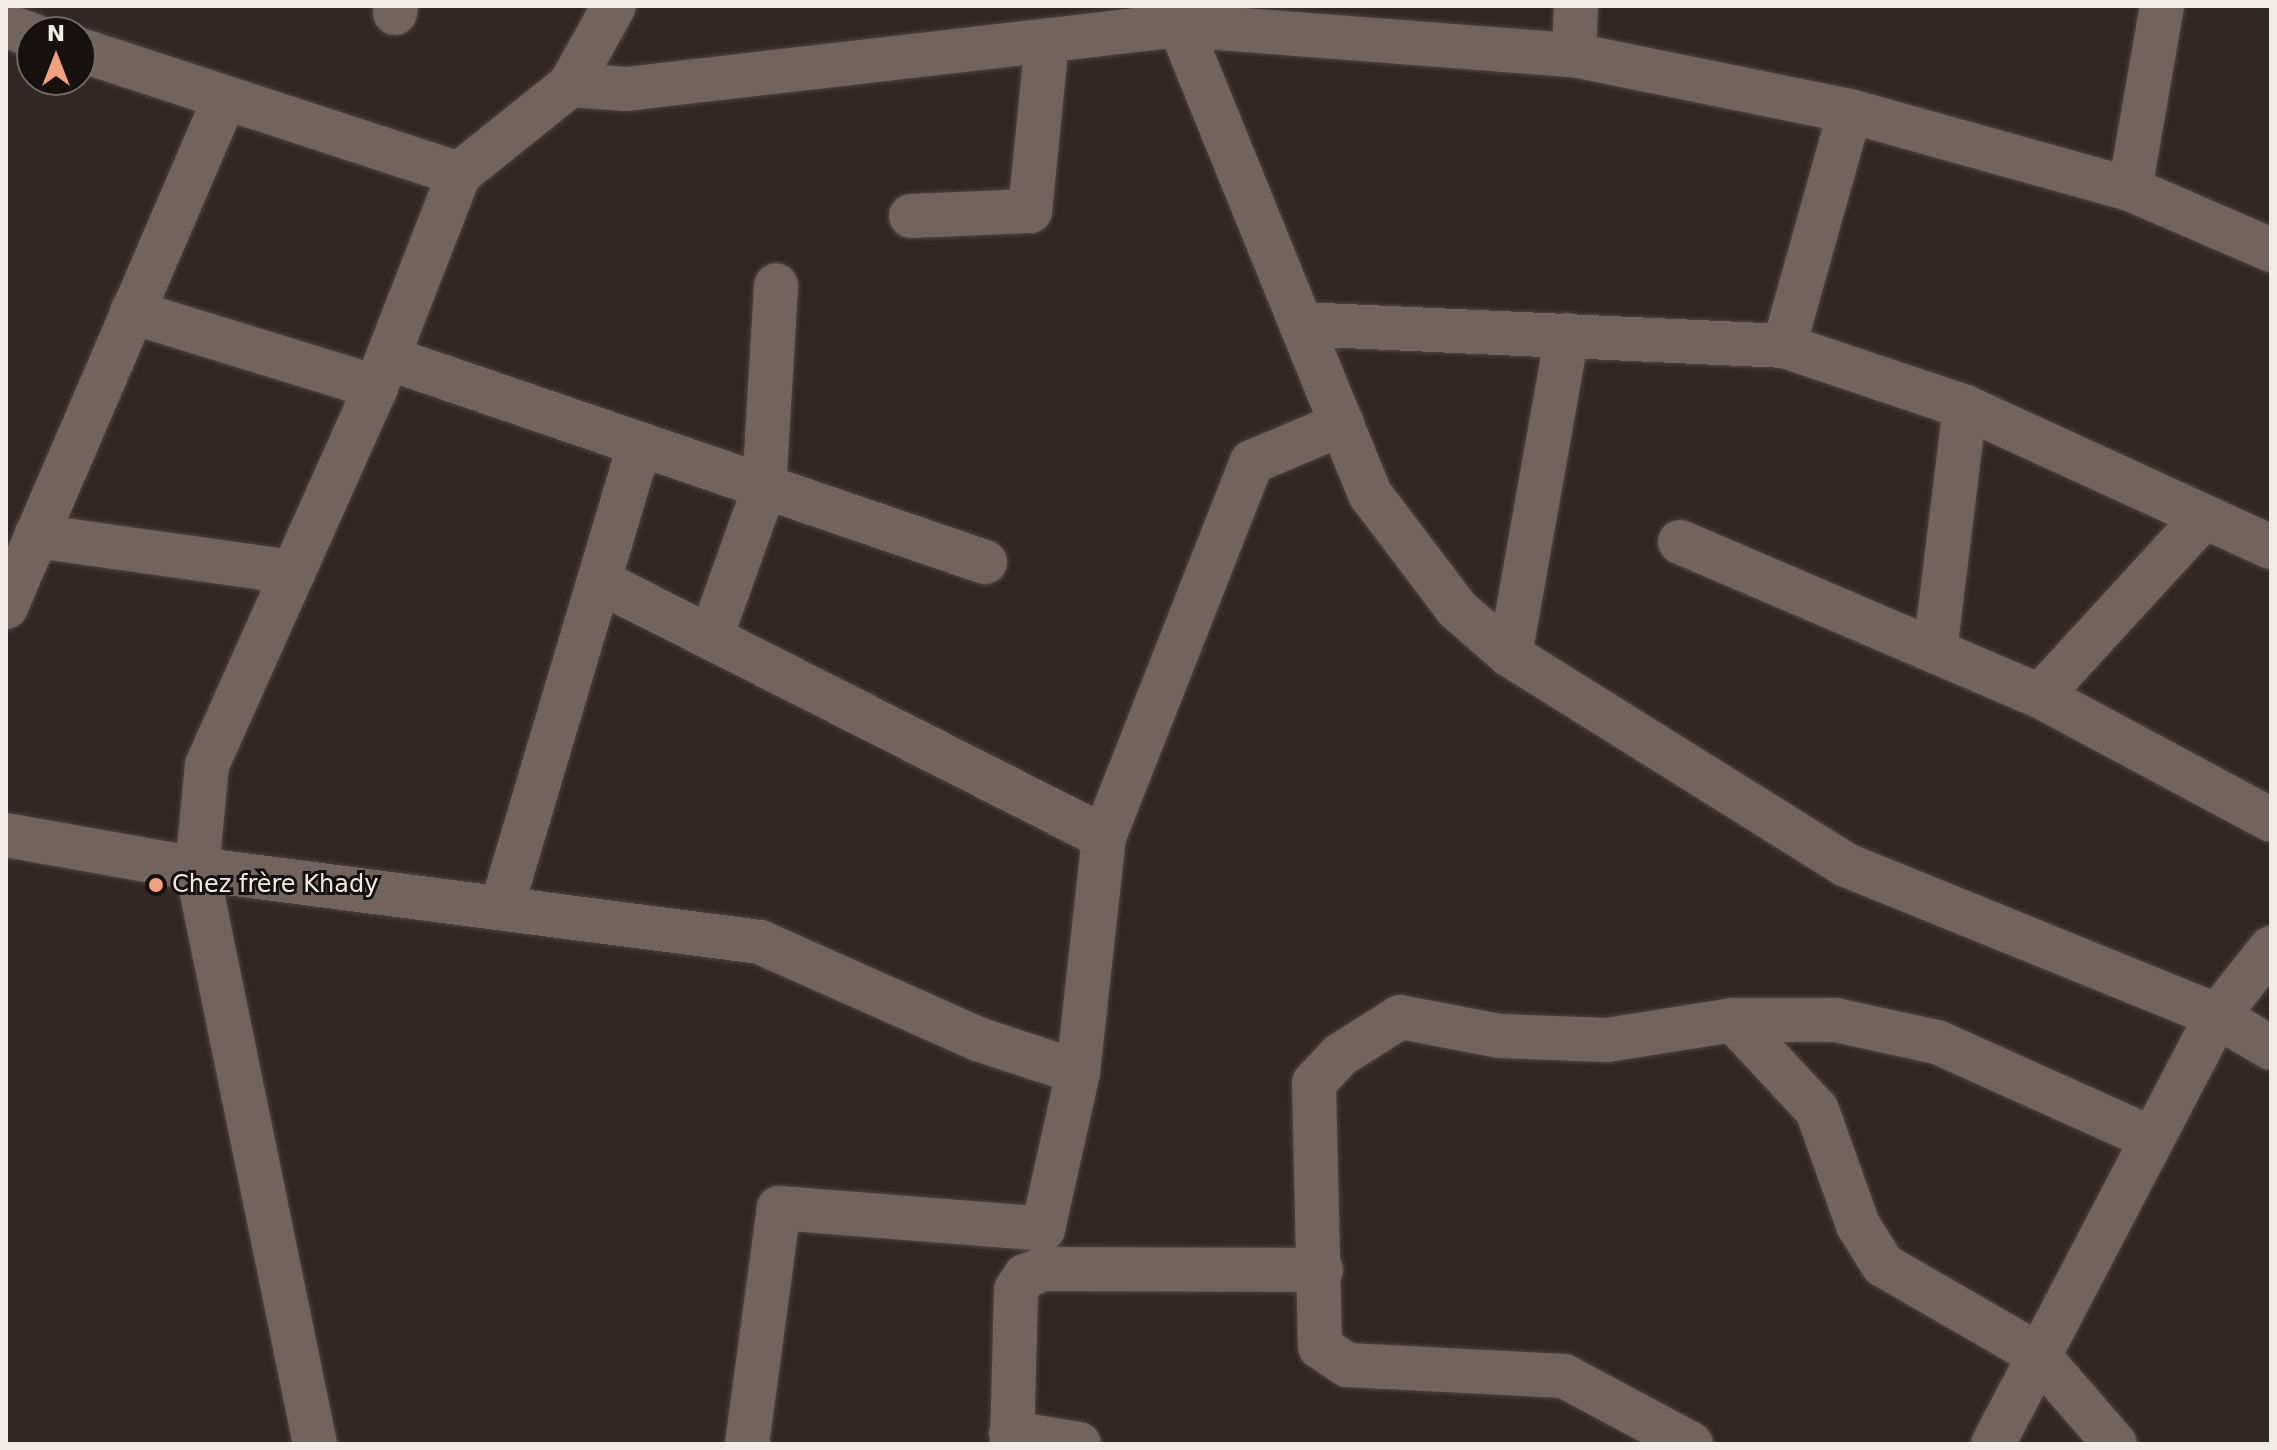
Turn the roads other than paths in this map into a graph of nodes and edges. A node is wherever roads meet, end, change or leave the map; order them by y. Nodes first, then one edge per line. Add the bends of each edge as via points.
1 (614, 6) edge
2 (1576, 6) edge
3 (2162, 6) edge
4 (1176, 16) edge
5 (1047, 41) junction
6 (96, 55) edge
7 (1574, 55) junction
8 (570, 85) junction
9 (225, 98) junction
10 (1850, 111) junction
11 (459, 174) junction
12 (2130, 189) junction
13 (911, 216) dead end
14 (2271, 250) edge
15 (776, 285) dead end
16 (132, 312) junction
17 (1301, 324) junction
18 (1567, 335) junction
19 (1784, 346) junction
20 (382, 372) junction
21 (1965, 407) junction
22 (1342, 424) junction
23 (639, 446) junction
24 (764, 489) junction
25 (2204, 517) junction
26 (36, 536) junction
27 (1680, 542) dead end
28 (2271, 547) edge
29 (985, 562) dead end
30 (293, 572) junction
31 (599, 581) junction
32 (6, 607) edge
33 (711, 637) junction
34 (1935, 651) junction
35 (1510, 655) junction
36 (2040, 696) junction
37 (2271, 820) edge
38 (6, 835) edge
39 (1104, 837) junction
40 (197, 869) junction
41 (502, 906) junction
42 (2271, 948) edge
43 (2217, 1016) junction
44 (1733, 1020) junction
45 (2271, 1048) edge
46 (1078, 1072) junction
47 (2151, 1138) junction
48 (1321, 1270) junction
49 (2037, 1354) junction
50 (1012, 1438) edge
51 (315, 1444) edge
52 (747, 1444) edge
53 (1079, 1444) edge
54 (1691, 1444) edge
55 (1993, 1444) edge
56 (2115, 1444) edge

1 - 8 street
2 - 7 street
3 - 12 street
4 - 5 street
4 - 7 street
4 - 17 street
5 - 8 street via 626,89
5 - 13 street via 1030,211
6 - 9 street
7 - 10 street
8 - 11 street
9 - 11 street
9 - 16 street
10 - 12 street
10 - 19 street
11 - 20 street
12 - 14 street
15 - 24 street
16 - 20 street
16 - 26 street
17 - 18 street
17 - 22 street
18 - 19 street
18 - 35 street
19 - 21 street
20 - 23 street
20 - 30 street
21 - 25 street
21 - 34 street
22 - 35 street via 1370,494 1457,609
22 - 39 street via 1252,462
23 - 24 street
23 - 31 street
24 - 29 street
24 - 33 street
25 - 28 street
25 - 36 street
26 - 30 street
26 - 32 street
27 - 34 street
30 - 40 street via 207,765
31 - 33 street
31 - 41 street
33 - 39 street
34 - 36 street
35 - 43 street via 1846,865
36 - 37 street
38 - 40 street
39 - 46 street
40 - 41 street
40 - 51 street
41 - 46 street via 760,942 978,1039
42 - 43 street
43 - 45 street
43 - 47 street
44 - 47 street via 1835,1020 1937,1042
44 - 48 street via 1607,1040 1500,1036 1400,1017 1368,1033 1314,1083
44 - 49 street via 1817,1110 1858,1225 1883,1265
46 - 52 street via 1043,1229 779,1208
47 - 49 street
48 - 50 street via 1044,1269 1025,1276 1016,1290
48 - 54 street via 1320,1347 1347,1365 1564,1376
49 - 55 street
49 - 56 street
50 - 53 street

